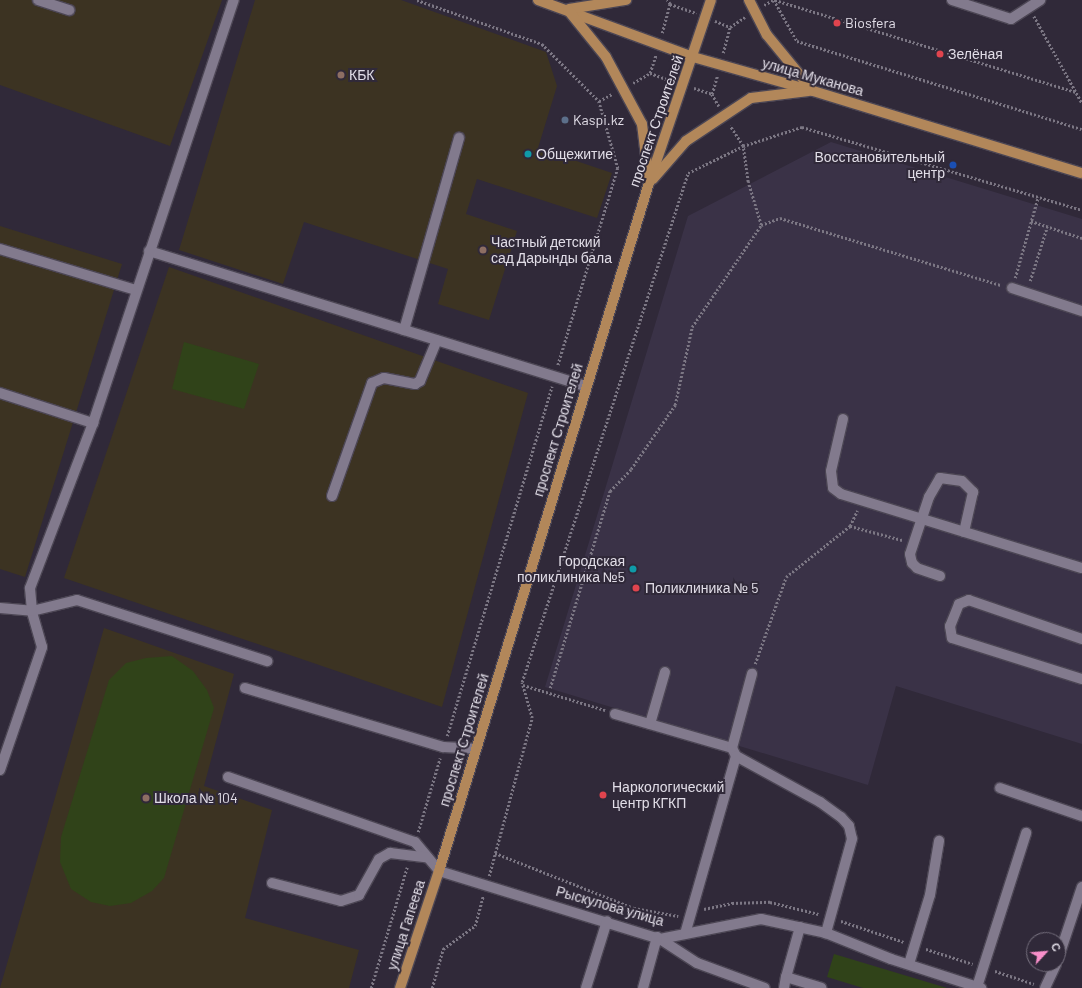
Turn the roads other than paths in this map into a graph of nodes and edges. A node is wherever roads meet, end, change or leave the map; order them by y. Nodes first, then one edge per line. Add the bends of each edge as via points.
1 (38, 0) edge
2 (234, 0) edge
3 (538, 0) edge
4 (626, 0) edge
5 (711, 0) edge
6 (749, 0) edge
7 (952, 0) edge
8 (1040, 0) edge
9 (69, 10) dead end
10 (567, 10) junction
11 (693, 57) junction
12 (813, 91) junction
13 (459, 138) dead end
14 (1082, 173) edge
15 (649, 183) junction
16 (0, 248) edge
17 (149, 251) junction
18 (1012, 288) road end
19 (136, 290) junction
20 (1082, 311) edge
21 (404, 330) junction
22 (437, 340) junction
23 (586, 386) junction
24 (0, 393) edge
25 (843, 419) dead end
26 (93, 423) junction
27 (332, 496) dead end
28 (921, 520) junction
29 (964, 532) junction
30 (1082, 568) edge
31 (940, 576) dead end
32 (0, 608) edge
33 (32, 611) junction
34 (1082, 640) edge
35 (267, 661) dead end
36 (665, 672) dead end
37 (752, 674) road end
38 (1082, 679) edge
39 (245, 688) dead end
40 (615, 714) road end
41 (650, 724) junction
42 (476, 748) junction
43 (734, 752) junction
44 (0, 770) edge
45 (228, 777) dead end
46 (1000, 788) dead end
47 (1082, 816) edge
48 (1026, 833) dead end
49 (940, 841) dead end
50 (428, 858) junction
51 (439, 871) junction
52 (272, 883) dead end
53 (1082, 887) edge
54 (608, 921) junction
55 (800, 927) junction
56 (826, 933) junction
57 (685, 934) junction
58 (1066, 935) edge
59 (659, 938) junction
60 (909, 964) junction
61 (1052, 972) edge
62 (786, 977) junction
63 (979, 987) edge
64 (400, 988) edge
65 (586, 988) edge
66 (643, 988) edge
67 (765, 988) edge
68 (784, 988) edge
69 (821, 988) edge
70 (1045, 988) edge

1 - 9 street
2 - 17 street
3 - 10 main road, улица Муканова
4 - 10 main road
5 - 11 main road, проспект Строителей
6 - 12 main road via 767,35
7 - 8 street via 1011,19
10 - 11 main road, улица Муканова
10 - 15 main road via 606,56 642,124
11 - 12 main road, улица Муканова
11 - 15 main road, проспект Строителей
12 - 14 main road, улица Муканова
12 - 15 main road via 751,98 686,142
13 - 21 street
15 - 23 main road, проспект Строителей
16 - 19 street
17 - 19 street
17 - 21 street
18 - 20 street
19 - 26 street
21 - 22 street
22 - 23 street
22 - 27 street via 420,381 415,384 384,378 372,383
23 - 42 main road, проспект Строителей
24 - 26 street
25 - 28 street via 831,472 833,488 841,494
26 - 33 street via 30,588
28 - 29 street
28 - 29 street via 936,482 946,477 962,480 973,492
28 - 31 street via 910,554 912,563 917,568
29 - 30 street
32 - 33 street
33 - 35 street via 77,600
33 - 44 street via 42,647
34 - 38 street via 969,600 959,604 949,632 952,638
36 - 41 street
37 - 43 street
39 - 42 street via 444,747
40 - 41 street
41 - 43 street
42 - 51 main road, проспект Строителей
43 - 56 street via 820,802 849,826 852,839
43 - 57 street
45 - 50 street via 415,842
46 - 47 street
48 - 63 street
49 - 60 street via 930,895
50 - 51 street
50 - 52 street via 390,853 379,859 359,896 341,901
51 - 54 street, Рыскулова улица
51 - 64 main road, улица Гапеева
53 - 58 street
54 - 59 street, Рыскулова улица
54 - 65 street
55 - 56 street, Рыскулова улица
55 - 57 street, Рыскулова улица via 761,919
55 - 62 street
56 - 60 street, Рыскулова улица
57 - 59 street, Рыскулова улица
59 - 66 street
59 - 67 street via 697,963
60 - 63 street, Рыскулова улица
61 - 70 street
62 - 68 street
62 - 69 street

